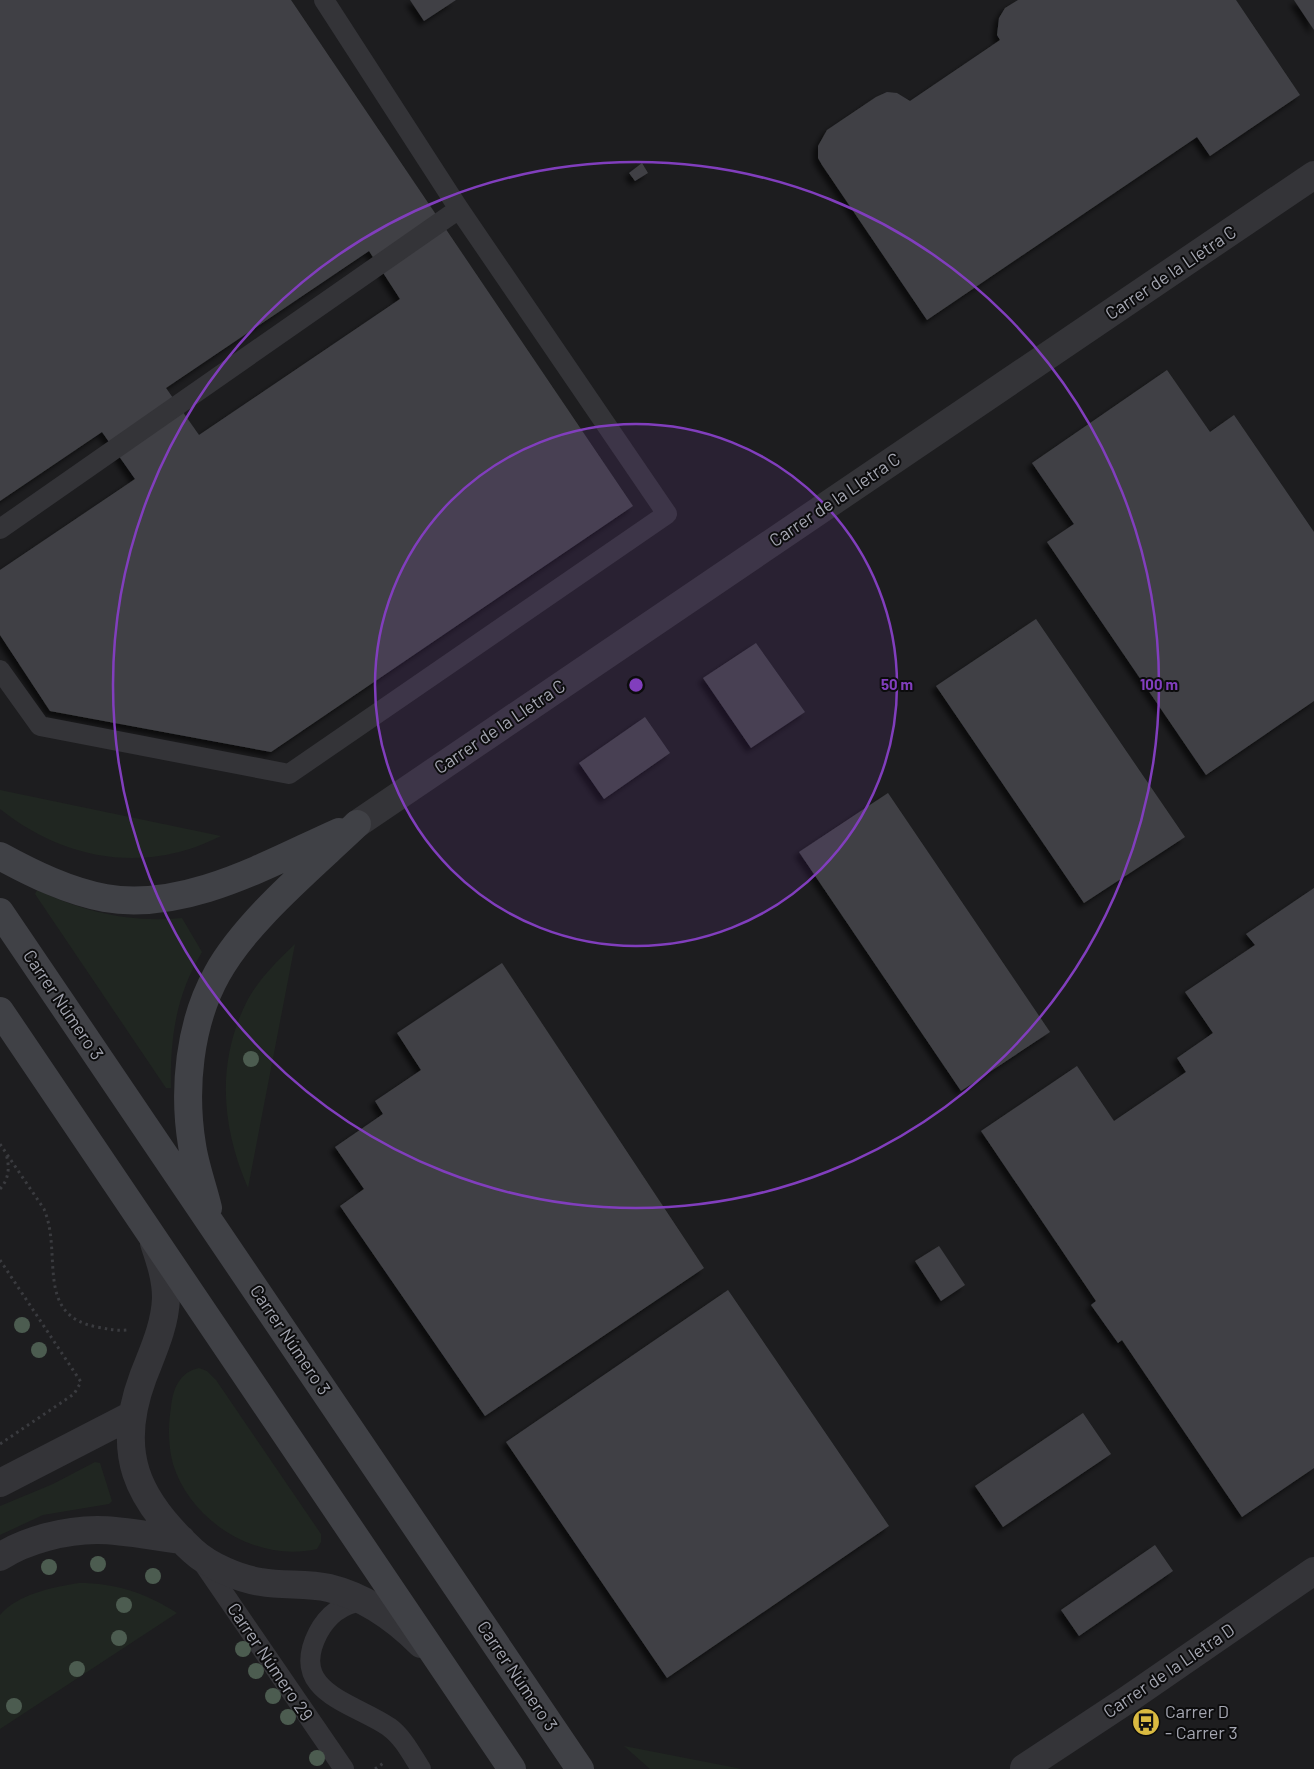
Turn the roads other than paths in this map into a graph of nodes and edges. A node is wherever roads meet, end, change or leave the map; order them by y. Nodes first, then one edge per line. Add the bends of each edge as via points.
1 (324, 0) edge
2 (1314, 175) edge
3 (459, 209) junction
4 (0, 529) edge
5 (0, 670) edge
6 (357, 824) junction
7 (0, 856) edge
8 (0, 912) edge
9 (0, 1011) edge
10 (214, 1228) junction
11 (151, 1234) junction
12 (132, 1415) junction
13 (0, 1483) edge
14 (189, 1547) junction
15 (0, 1557) edge
16 (1314, 1571) edge
17 (362, 1601) junction
18 (441, 1664) junction
19 (573, 1760) edge
20 (344, 1769) edge
21 (422, 1769) edge
22 (512, 1769) edge
23 (590, 1769) edge
24 (1023, 1769) edge

1 - 3 lane
2 - 6 street, Carrer de la Lletra C
3 - 4 lane
3 - 5 lane via 667,514 289,774 40,726
6 - 7 main road via 219,886 139,900 106,898 67,887
6 - 10 main road via 260,918 237,945 217,974 200,1013 190,1058 189,1100 192,1145
8 - 10 main road, Carrer Número 3
9 - 11 main road
10 - 19 main road, Carrer Número 3
11 - 12 street via 164,1276 166,1298 163,1323
11 - 18 main road
12 - 13 street
12 - 14 street via 130,1448 138,1482 158,1515
14 - 15 street via 96,1530 40,1540 10,1550
14 - 17 street via 230,1572 261,1582 329,1588
14 - 20 lane, Carrer Número 29
16 - 24 street, Carrer de la Lletra D
17 - 18 street via 397,1621
17 - 21 lane, Carrer Número 29 via 338,1608 320,1629 310,1651 314,1678 338,1701 390,1728
18 - 22 main road
19 - 23 lane

